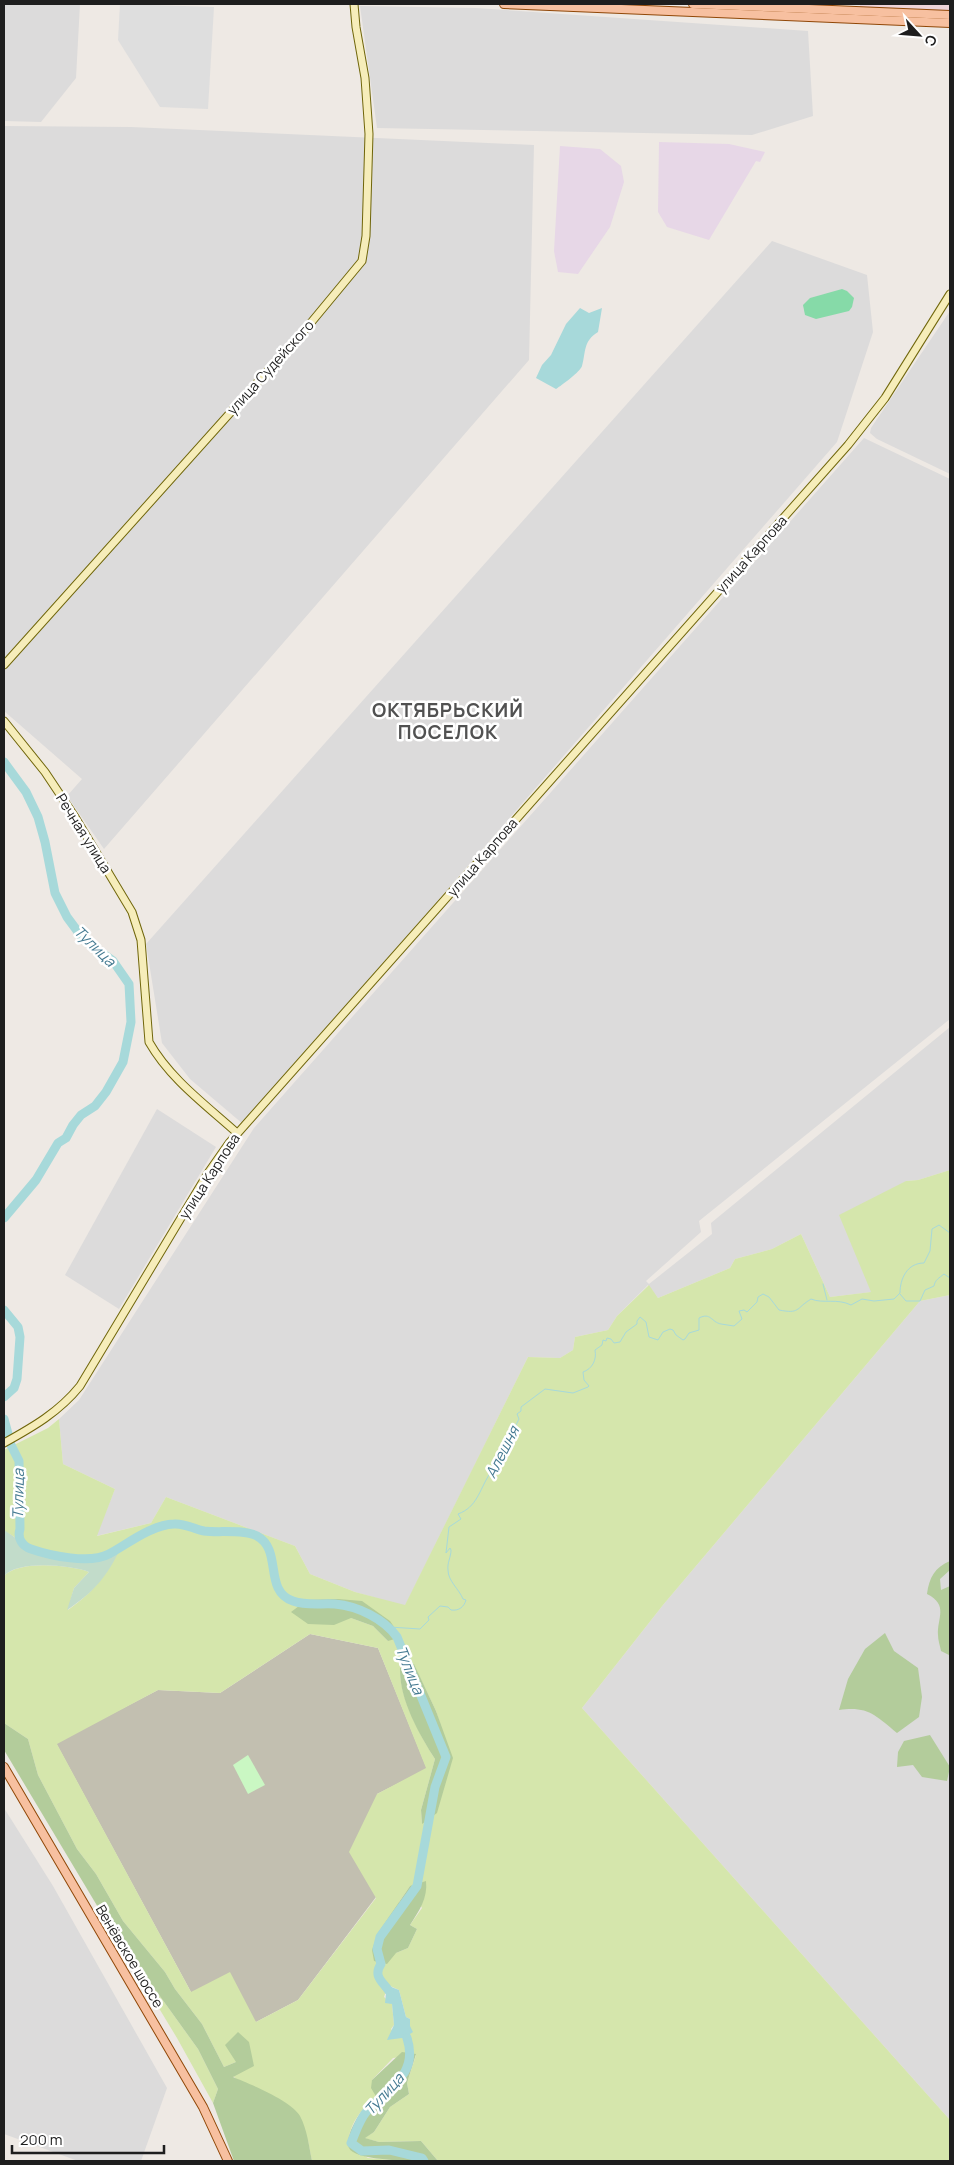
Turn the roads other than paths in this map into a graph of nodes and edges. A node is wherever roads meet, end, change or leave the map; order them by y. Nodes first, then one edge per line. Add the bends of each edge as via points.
1 (354, 4) edge
2 (504, 4) edge
3 (693, 4) edge
4 (950, 15) edge
5 (950, 23) edge
6 (950, 294) edge
7 (4, 665) edge
8 (4, 721) edge
9 (237, 1133) junction
10 (4, 1443) edge
11 (4, 1767) edge
12 (228, 2161) edge

1 - 7 main road, улица Судейского via 369,134 366,236 362,261 309,325
2 - 5 main road
3 - 4 main road
6 - 9 main road, улица Карпова via 885,398 848,445
8 - 9 main road, Речная улица via 48,776 132,912 140,940 148,1042 176,1077
9 - 10 main road, улица Карпова via 208,1173 80,1386 62,1406
11 - 12 main road, Венёвское шоссе via 203,2107

